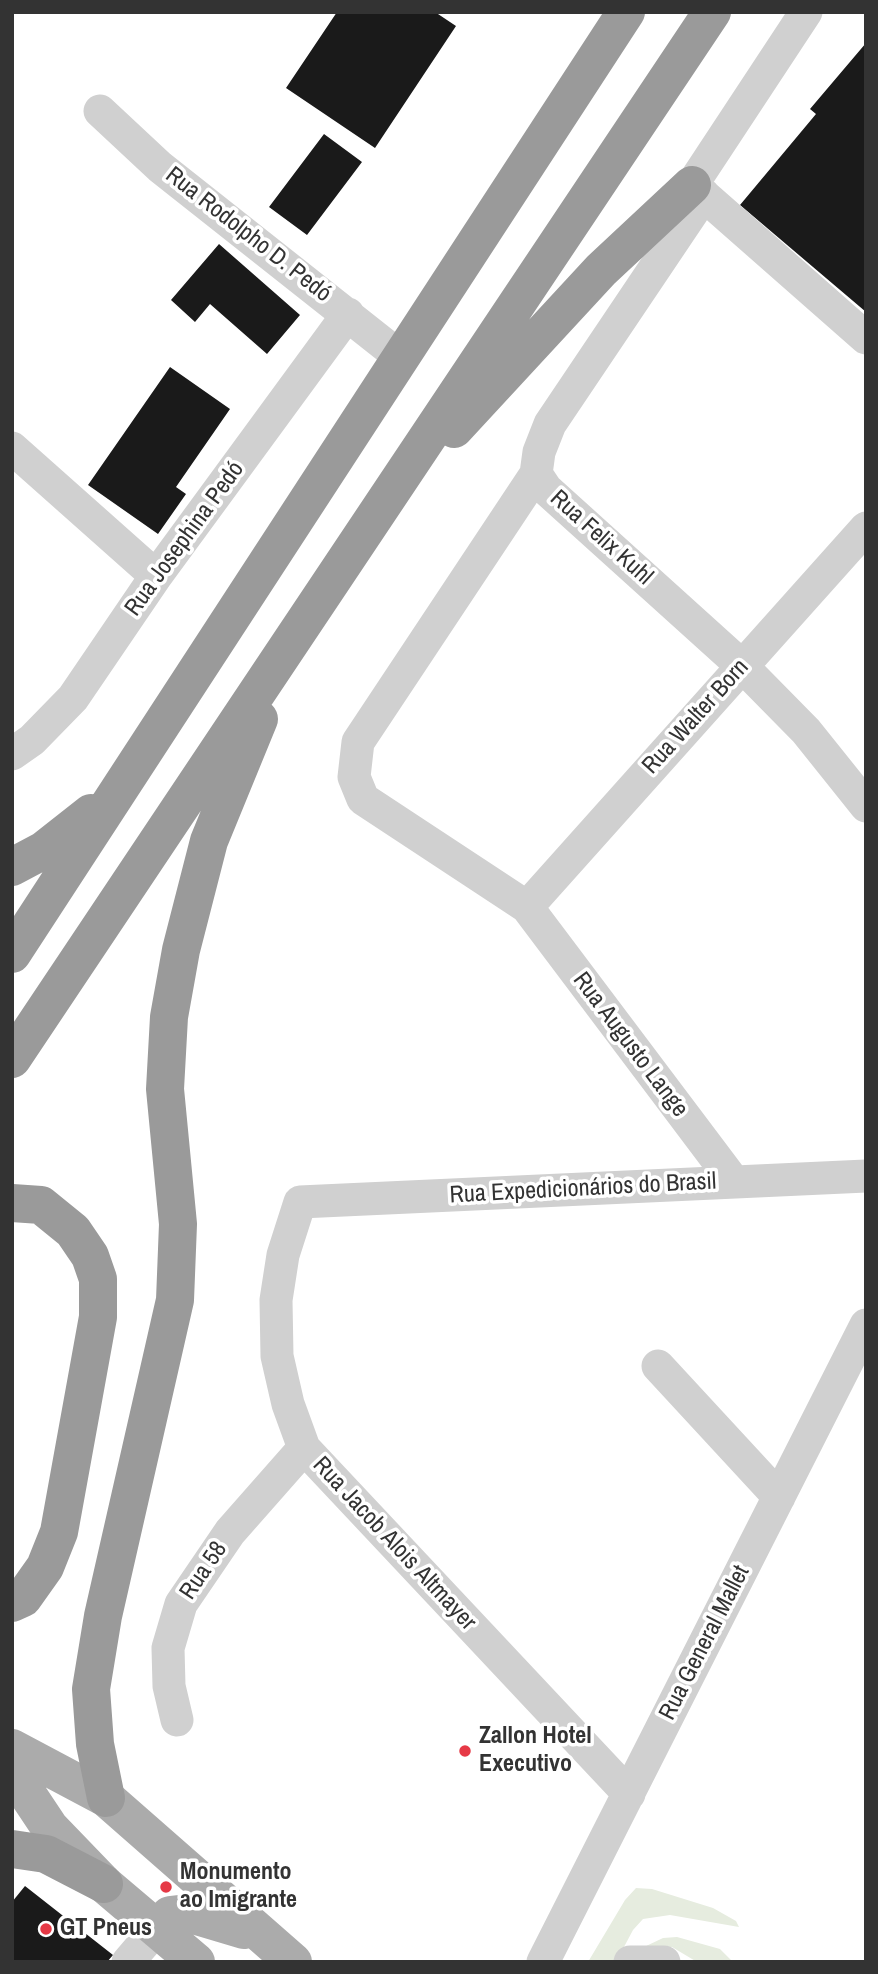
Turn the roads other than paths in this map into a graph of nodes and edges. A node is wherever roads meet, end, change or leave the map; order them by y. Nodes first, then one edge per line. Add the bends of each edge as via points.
1 (626, 12) edge
2 (712, 12) edge
3 (806, 12) edge
4 (100, 111) dead end
5 (698, 190) junction
6 (348, 314) junction
7 (866, 338) edge
8 (399, 356) junction
9 (12, 448) edge
10 (536, 474) junction
11 (382, 503) junction
12 (866, 528) edge
13 (156, 576) junction
14 (292, 639) junction
15 (742, 666) junction
16 (12, 754) edge
17 (115, 795) junction
18 (866, 806) edge
19 (12, 867) edge
20 (527, 907) junction
21 (12, 954) edge
22 (12, 1059) edge
23 (866, 1176) edge
24 (734, 1182) junction
25 (300, 1202) joint
26 (12, 1203) edge
27 (866, 1325) edge
28 (658, 1366) dead end
29 (304, 1448) junction
30 (779, 1497) junction
31 (12, 1603) edge
32 (177, 1720) dead end
33 (12, 1748) edge
34 (12, 1771) edge
35 (629, 1794) junction
36 (106, 1798) junction
37 (12, 1849) edge
38 (104, 1884) junction
39 (157, 1928) junction
40 (262, 1936) junction
41 (128, 1962) edge
42 (196, 1962) edge
43 (293, 1962) edge
44 (543, 1962) edge
45 (630, 1962) edge
46 (664, 1962) edge

1 - 8 highway
2 - 11 highway
3 - 5 street, Rua Felix Kuhl
4 - 6 street, Rua Rodolpho D. Pedó via 160,167
5 - 7 street
5 - 10 street, Rua Felix Kuhl via 550,424
5 - 11 highway via 601,270
6 - 8 street, Rua Rodolpho D. Pedó
6 - 13 street, Rua Josephina Pedó
8 - 17 highway
9 - 13 street
10 - 15 street, Rua Felix Kuhl via 545,489
10 - 20 street, Rua Augusto Lange via 358,743 355,777 363,799
11 - 14 highway
12 - 15 street, Rua Walter Born
13 - 16 street, Rua Josephina Pedó via 74,698
14 - 22 highway
14 - 36 highway via 209,841 169,1017 165,1089 178,1224 175,1300 103,1616 91,1689 95,1744
15 - 18 street, Rua Felix Kuhl via 806,730
15 - 20 street, Rua Walter Born
17 - 19 highway via 44,850
17 - 21 highway
20 - 24 street, Rua Augusto Lange
23 - 24 street, Rua Expedicionários do Brasil
24 - 25 street, Rua Expedicionários do Brasil
25 - 29 street, Rua Jacob Alois Altmayer via 283,1255 276,1300 277,1356
26 - 31 highway via 41,1205 73,1231 90,1256 98,1279 98,1317 59,1532 46,1567 23,1598
27 - 30 street, Rua General Mallet
28 - 30 street
29 - 32 street, Rua 58 via 230,1532 181,1604 169,1648 169,1686
29 - 35 street, Rua Jacob Alois Altmayer
30 - 35 street, Rua General Mallet
33 - 36 main road
34 - 38 main road via 50,1828
35 - 44 street, Rua General Mallet
36 - 40 main road
37 - 38 highway via 46,1854
38 - 39 main road
39 - 40 main road via 170,1915 187,1913
39 - 41 street
39 - 42 main road
40 - 43 main road
45 - 46 street

